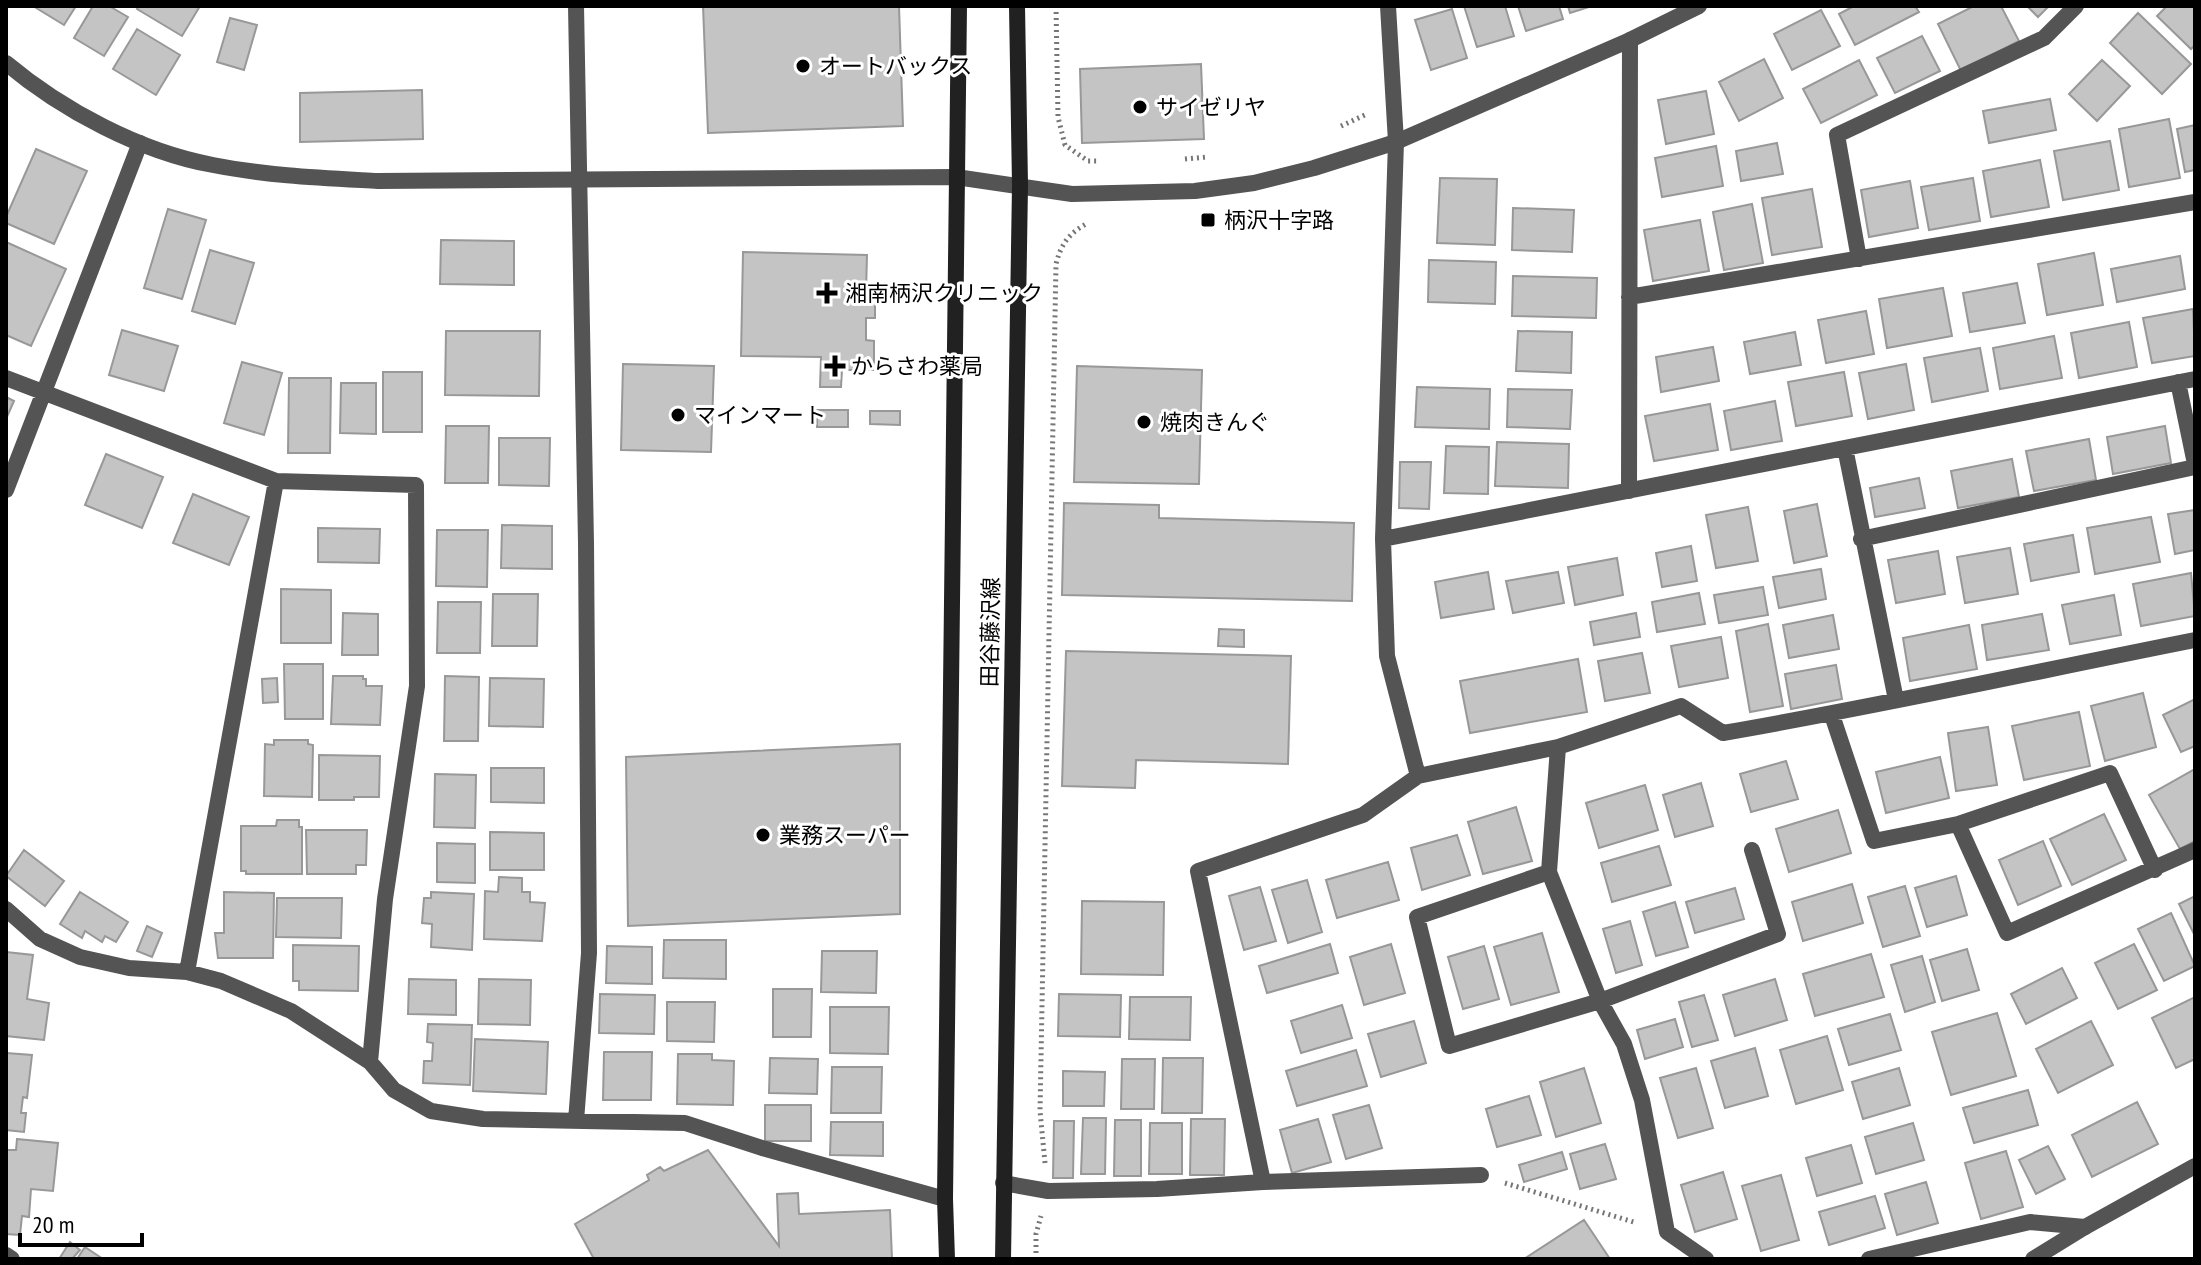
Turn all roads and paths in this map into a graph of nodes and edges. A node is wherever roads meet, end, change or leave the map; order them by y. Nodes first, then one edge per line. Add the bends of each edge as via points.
1 (576, 6) edge
2 (959, 6) edge
3 (1017, 6) edge
4 (1056, 6) edge
5 (1388, 6) edge
6 (1699, 6) edge
7 (2076, 6) edge
8 (1630, 40) junction
9 (6, 63) edge
10 (1373, 106) dead end
11 (1332, 129) dead end
12 (1396, 142) junction
13 (140, 143) junction
14 (1209, 157) dead end
15 (1180, 159) dead end
16 (1113, 162) dead end
17 (956, 177) junction
18 (579, 180) junction
19 (1020, 185) junction
20 (2195, 202) edge
21 (1090, 222) dead end
22 (1859, 259) junction
23 (1629, 297) junction
24 (6, 378) edge
25 (2195, 379) edge
26 (2178, 382) junction
27 (44, 392) junction
28 (1845, 448) junction
29 (2195, 465) edge
30 (276, 481) junction
31 (6, 490) edge
32 (1629, 491) junction
33 (1383, 539) junction
34 (1861, 539) junction
35 (2195, 640) edge
36 (1896, 700) junction
37 (1832, 715) junction
38 (1558, 747) junction
39 (1418, 776) junction
40 (1958, 824) junction
41 (1752, 850) dead end
42 (2195, 850) edge
43 (2155, 870) junction
44 (1549, 872) junction
45 (6, 909) edge
46 (187, 972) junction
47 (1600, 1001) junction
48 (370, 1062) junction
49 (576, 1121) junction
50 (2195, 1166) edge
51 (1481, 1175) joint
52 (1263, 1182) junction
53 (1003, 1183) junction
54 (1048, 1191) junction
55 (945, 1199) junction
56 (2085, 1227) junction
57 (1667, 1232) junction
58 (6, 1255) edge
59 (12, 1259) edge
60 (947, 1259) edge
61 (1003, 1259) edge
62 (1036, 1259) edge
63 (1706, 1259) edge
64 (1869, 1259) edge
65 (2033, 1259) edge

1 - 18 street
2 - 17 main road, 田谷藤沢線
3 - 19 main road, 田谷藤沢線
4 - 16 path via 1058,117 1065,145 1088,161
5 - 12 street
6 - 8 street
7 - 22 street via 2044,38 1837,135
8 - 12 street
8 - 23 street
9 - 13 street via 66,107
10 - 11 path via 1365,116
12 - 19 street via 1269,179 1195,191 1072,194
12 - 33 street
13 - 18 street via 210,165 288,176
13 - 27 street
14 - 15 path
17 - 18 street
17 - 19 street
17 - 55 main road, 田谷藤沢線
18 - 49 street via 589,953
19 - 53 main road, 田谷藤沢線
20 - 22 street
21 - 54 path via 1074,230 1061,246 1056,264 1040,1111
22 - 23 street
23 - 32 street
24 - 27 street
25 - 26 street
26 - 28 street
26 - 29 street
27 - 30 street
27 - 31 street
28 - 32 street
28 - 34 street
29 - 34 street
30 - 46 street
30 - 48 street via 416,485 417,686 385,899
32 - 33 street
33 - 39 street via 1387,656
34 - 36 street
35 - 36 street
36 - 37 street
37 - 38 street via 1723,733 1681,706
37 - 40 street via 1874,841
38 - 39 street
38 - 44 street
39 - 52 street via 1363,815 1198,871
40 - 43 street via 2110,773
40 - 43 street via 2007,933
41 - 47 street via 1778,934
42 - 43 street
44 - 47 street
44 - 47 street via 1417,917 1449,1046
45 - 46 street via 40,939 80,957 129,968
46 - 48 street via 291,1011
47 - 57 street via 1624,1044 1642,1100
48 - 49 street via 394,1090 431,1111 483,1119
49 - 55 street via 685,1123
50 - 56 street
51 - 52 street
51 - 57 path
52 - 54 street
53 - 54 street
53 - 61 main road, 田谷藤沢線
54 - 62 path via 1036,1234
55 - 60 main road, 田谷藤沢線
56 - 64 street via 2030,1222
56 - 65 street
57 - 63 street
58 - 59 street

